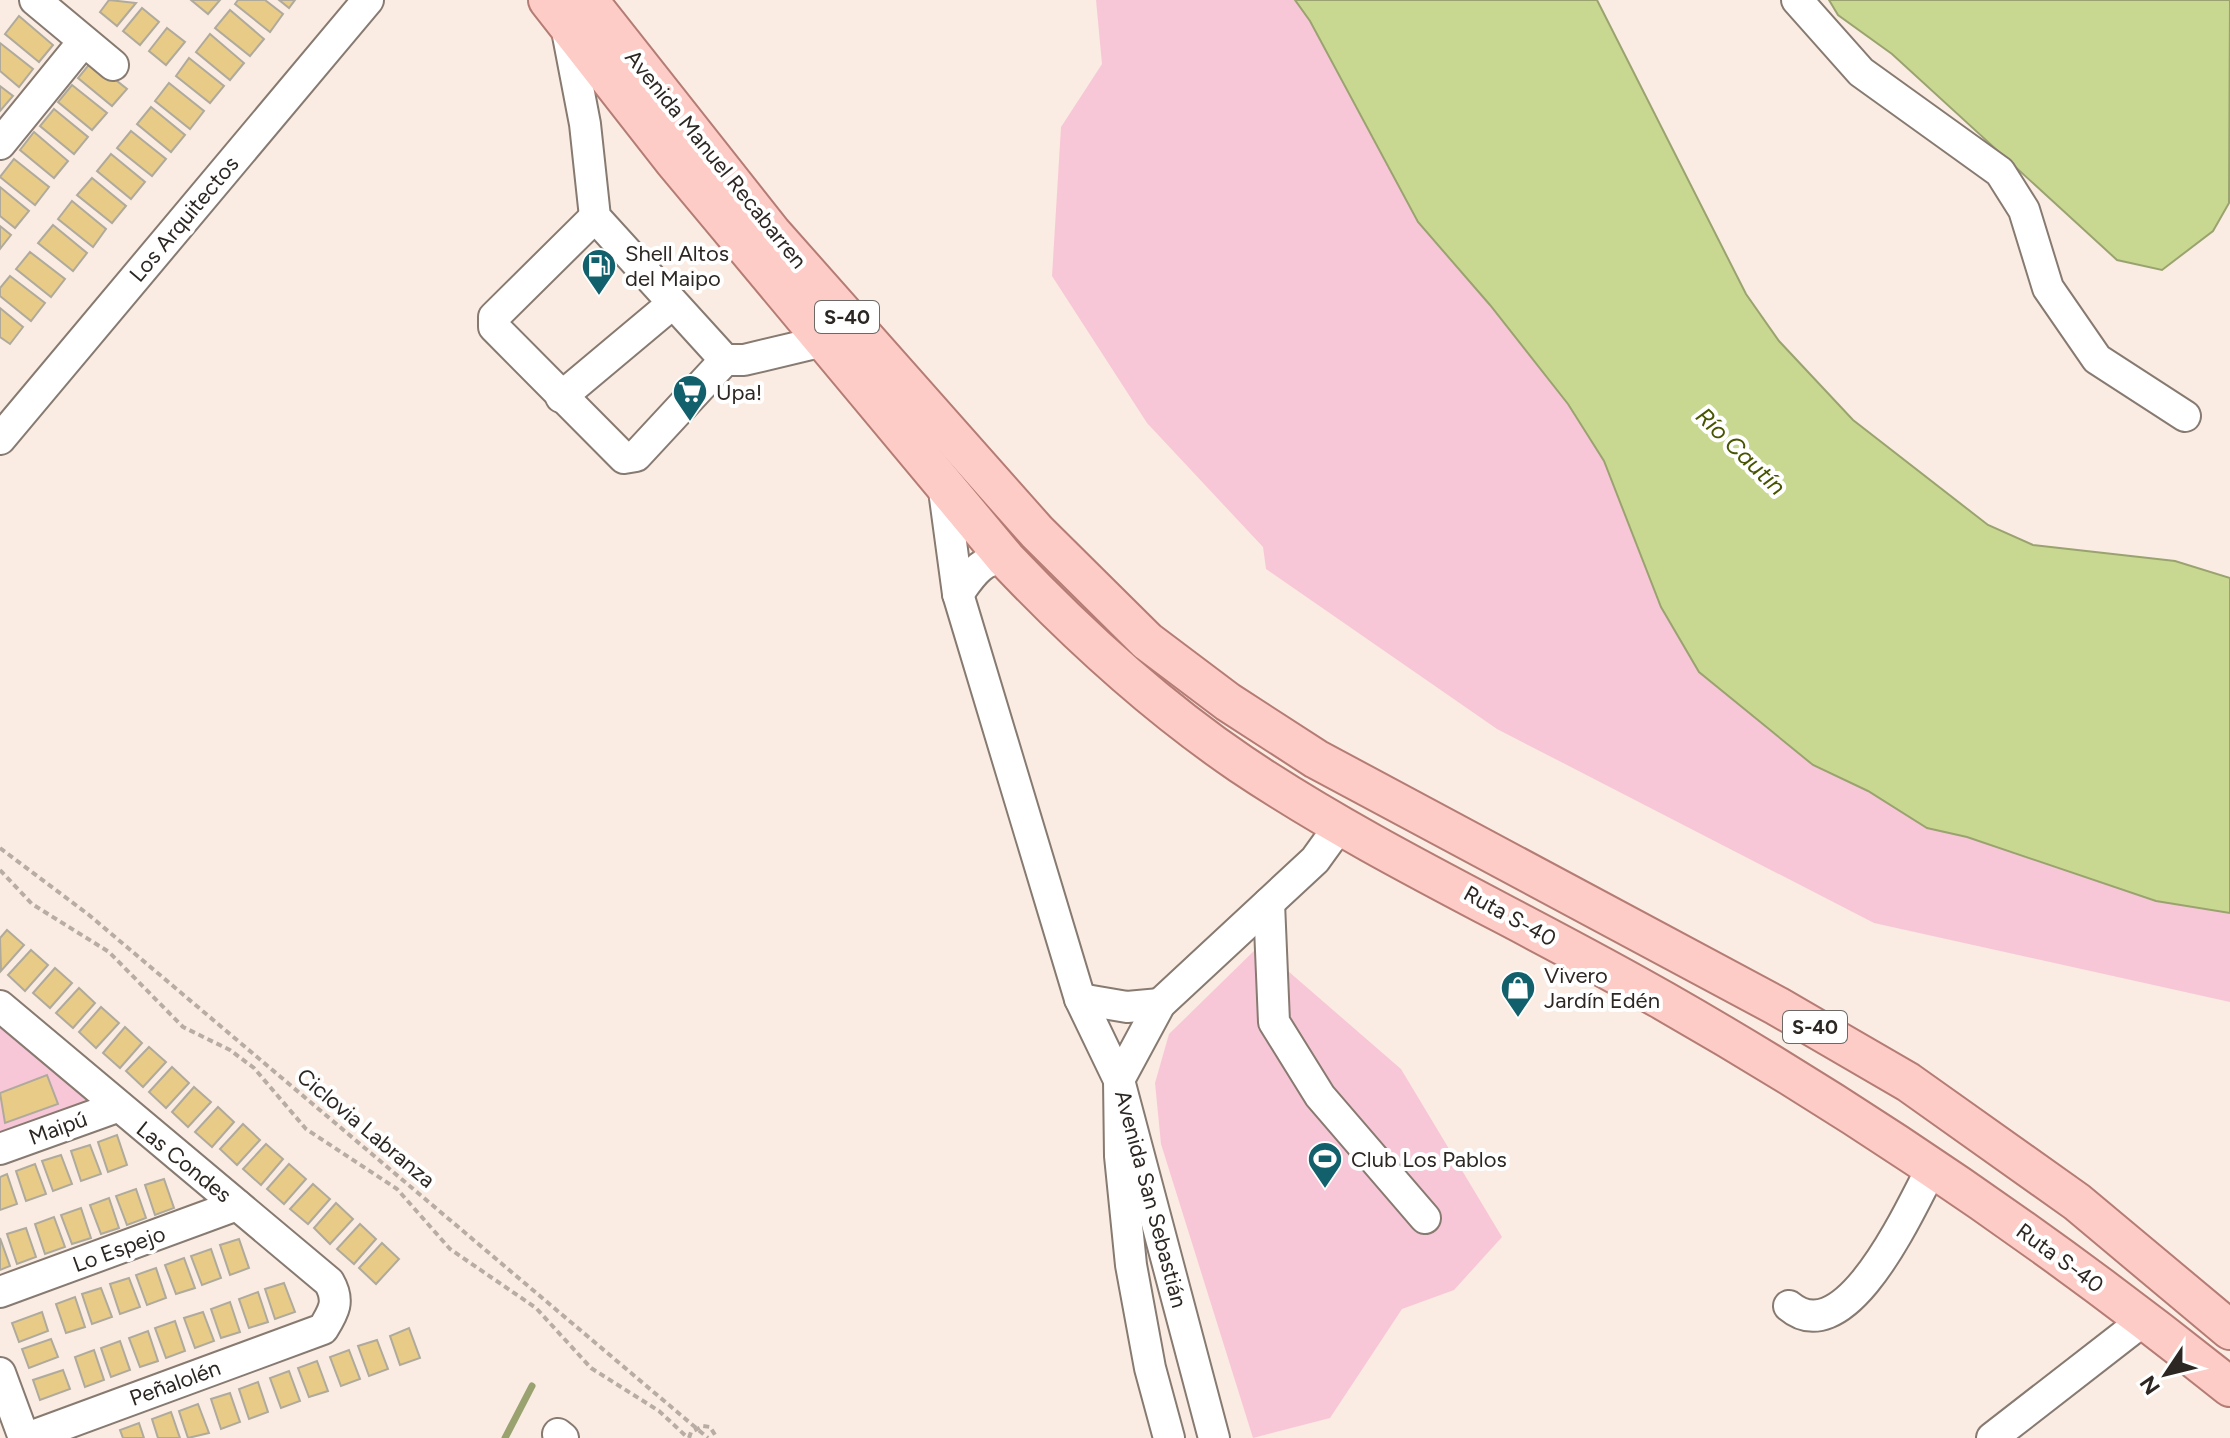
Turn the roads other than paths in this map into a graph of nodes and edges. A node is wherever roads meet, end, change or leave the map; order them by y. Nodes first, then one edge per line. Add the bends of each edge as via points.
1 (35, 0) edge
2 (368, 0) edge
3 (1797, 0) edge
4 (567, 8) edge
5 (83, 42) junction
6 (113, 65) dead end
7 (0, 144) edge
8 (595, 217) junction
9 (672, 304) junction
10 (824, 341) junction
11 (725, 360) junction
12 (561, 397) junction
13 (2185, 416) dead end
14 (0, 439) edge
15 (943, 483) junction
16 (1037, 532) joint
17 (1006, 559) junction
18 (958, 594) junction
19 (1361, 785) junction
20 (1341, 824) junction
21 (1269, 903) junction
22 (1080, 999) junction
23 (1160, 1004) junction
24 (0, 1006) edge
25 (1119, 1080) junction
26 (117, 1107) junction
27 (0, 1149) edge
28 (1932, 1168) junction
29 (237, 1205) junction
30 (1425, 1218) dead end
31 (0, 1292) edge
32 (1789, 1306) dead end
33 (2144, 1320) junction
34 (323, 1329) joint
35 (2230, 1330) edge
36 (0, 1373) edge
37 (2230, 1387) edge
38 (26, 1438) edge
39 (1169, 1438) edge
40 (1214, 1438) edge
41 (1992, 1438) edge

1 - 5 street
2 - 14 street, Los Arquitectos
3 - 13 street via 1861,72 2000,172 2024,210 2048,288 2097,359
4 - 8 street
4 - 10 main road, Avenida Manuel Recabarren / S-40
4 - 16 main road, Avenida Manuel Recabarren / S-40
5 - 6 street
5 - 7 street
8 - 9 street
8 - 12 street via 493,322
9 - 11 street
9 - 12 street
10 - 11 street
10 - 15 main road, Avenida Manuel Recabarren / S-40
11 - 12 street via 636,456 624,458
15 - 17 main road, Avenida Manuel Recabarren / S-40
15 - 18 street
16 - 19 main road, Ruta S-40 / S-40 via 1147,641 1272,731
17 - 18 street via 994,558 979,567
17 - 20 main road, Ruta S-40 / S-40 via 1151,698 1243,765
18 - 22 street
19 - 20 main road
19 - 35 main road, Ruta S-40 / S-40 via 1777,1006 1908,1082 2077,1202
20 - 21 street via 1315,860
20 - 28 main road, Ruta S-40 / S-40 via 1663,1001
21 - 23 street
21 - 30 street via 1274,1022 1320,1096
22 - 23 street via 1127,1007
22 - 25 street
23 - 25 street
24 - 26 street, Las Condes
25 - 39 street, Avenida San Sebastián via 1131,1265
25 - 40 street, Avenida San Sebastián
26 - 27 street, Maipú
26 - 29 street, Las Condes
28 - 32 street via 1882,1261 1858,1290 1816,1316
28 - 33 main road, Ruta S-40 / S-40
29 - 31 street, Lo Espejo
29 - 34 street, Las Condes via 329,1282 336,1294 335,1309
33 - 37 main road, Ruta S-40 / S-40
33 - 41 street
34 - 38 street, Peñalolén
36 - 38 street

